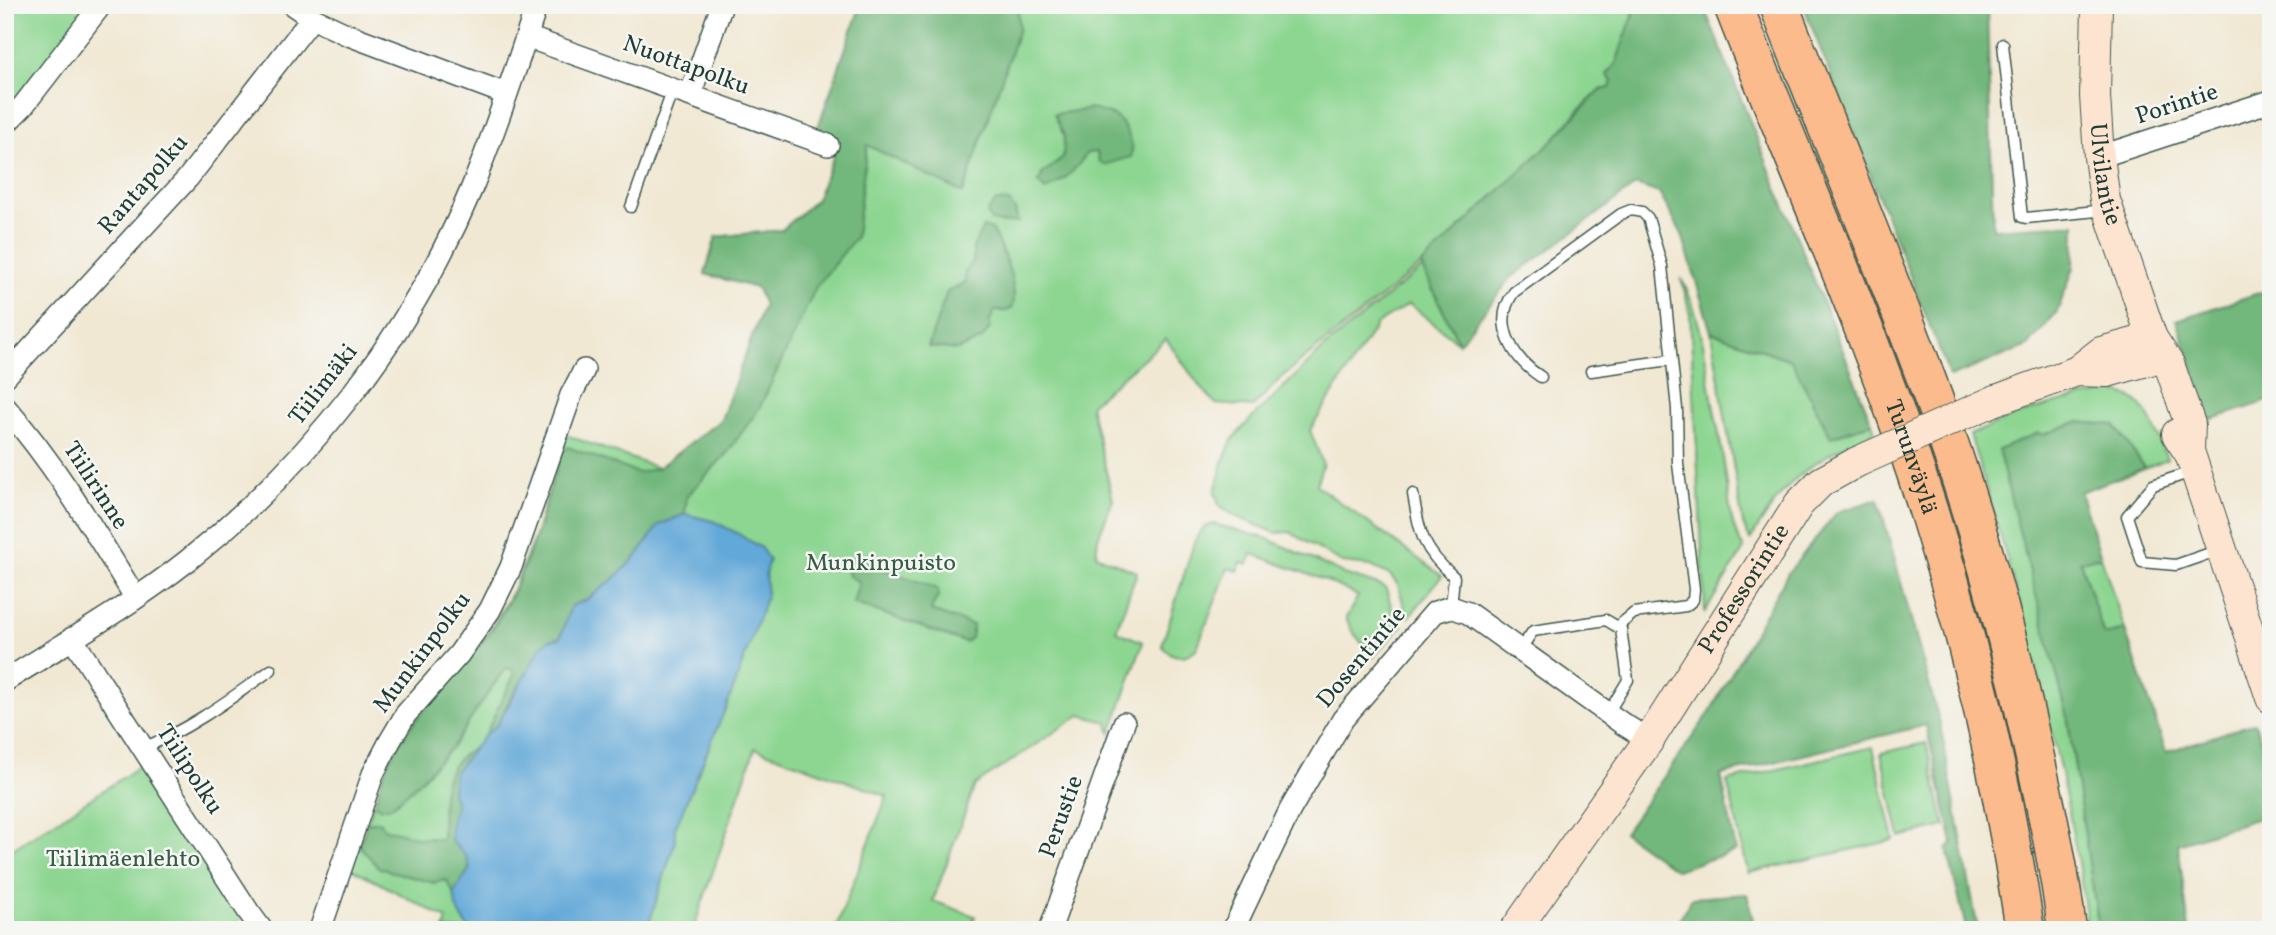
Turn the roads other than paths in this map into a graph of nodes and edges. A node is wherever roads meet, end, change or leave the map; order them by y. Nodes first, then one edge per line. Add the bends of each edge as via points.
1 (100, 5) edge
2 (293, 5) edge
3 (537, 5) edge
4 (722, 5) edge
5 (1733, 5) edge
6 (1779, 5) edge
7 (2097, 5) edge
8 (312, 18) junction
9 (527, 37) junction
10 (2003, 44) dead end
11 (682, 92) junction
12 (506, 94) junction
13 (2271, 101) edge
14 (5, 124) edge
15 (828, 145) dead end
16 (2099, 157) junction
17 (631, 207) dead end
18 (2108, 210) junction
19 (2151, 349) junction
20 (1671, 360) junction
21 (584, 370) dead end
22 (1591, 371) dead end
23 (5, 377) edge
24 (1541, 377) dead end
25 (5, 407) edge
26 (2192, 460) junction
27 (1413, 494) dead end
28 (2221, 549) junction
29 (135, 597) junction
30 (1451, 607) junction
31 (1617, 627) junction
32 (72, 638) junction
33 (1520, 650) junction
34 (271, 670) dead end
35 (5, 681) edge
36 (2271, 698) edge
37 (1608, 713) junction
38 (1124, 723) dead end
39 (1649, 740) junction
40 (143, 748) junction
41 (262, 930) edge
42 (320, 930) edge
43 (1049, 930) edge
44 (1233, 930) edge
45 (1515, 930) edge
46 (2025, 930) edge
47 (2067, 930) edge

1 - 14 street
2 - 8 street
3 - 9 street, Tiilimäki
4 - 11 street
5 - 46 highway, Turunväylä via 1886,387 1929,512 1984,708
6 - 47 highway, Turunväylä via 1927,379 1968,501 2023,698
7 - 16 street, Ulvilantie
8 - 12 street
8 - 23 street, Rantapolku via 188,178
9 - 11 street, Nuottapolku
9 - 12 street, Tiilimäki
10 - 18 lane via 2022,217
11 - 15 street, Nuottapolku
11 - 17 lane
12 - 29 street, Tiilimäki via 453,227 405,317 351,397 286,472 235,520
13 - 16 street, Porintie
16 - 18 street, Ulvilantie
18 - 19 street, Ulvilantie
19 - 26 street, Ulvilantie via 2169,364 2190,424
19 - 39 street, Professorintie, bridge via 2124,343 2101,352 2077,371 1996,400 1821,482 1799,504
20 - 22 lane
20 - 24 lane via 1659,252 1648,218 1632,210 1514,292 1506,304 1506,334 1527,368
20 - 31 lane via 1693,600 1686,606 1634,613
21 - 42 street, Munkinpolku via 490,610 459,654 406,714 373,774
25 - 29 street, Tiilirinne via 73,497
26 - 28 street, Ulvilantie
26 - 28 lane via 2153,485 2127,516 2142,562 2176,565
27 - 30 lane via 1420,536 1454,577
28 - 36 street, Ulvilantie
29 - 32 street, Tiilimäki
30 - 33 street via 1468,613
30 - 44 street, Dosentintie via 1435,612 1343,719 1290,810
31 - 33 lane via 1606,621 1533,631
31 - 37 lane via 1621,629 1628,680
32 - 35 street, Tiilimäki
32 - 40 street, Tiilipolku
33 - 37 street
34 - 40 lane via 207,715
37 - 39 street
38 - 43 street, Perustie
39 - 45 street, Professorintie
40 - 41 street, Tiilipolku

